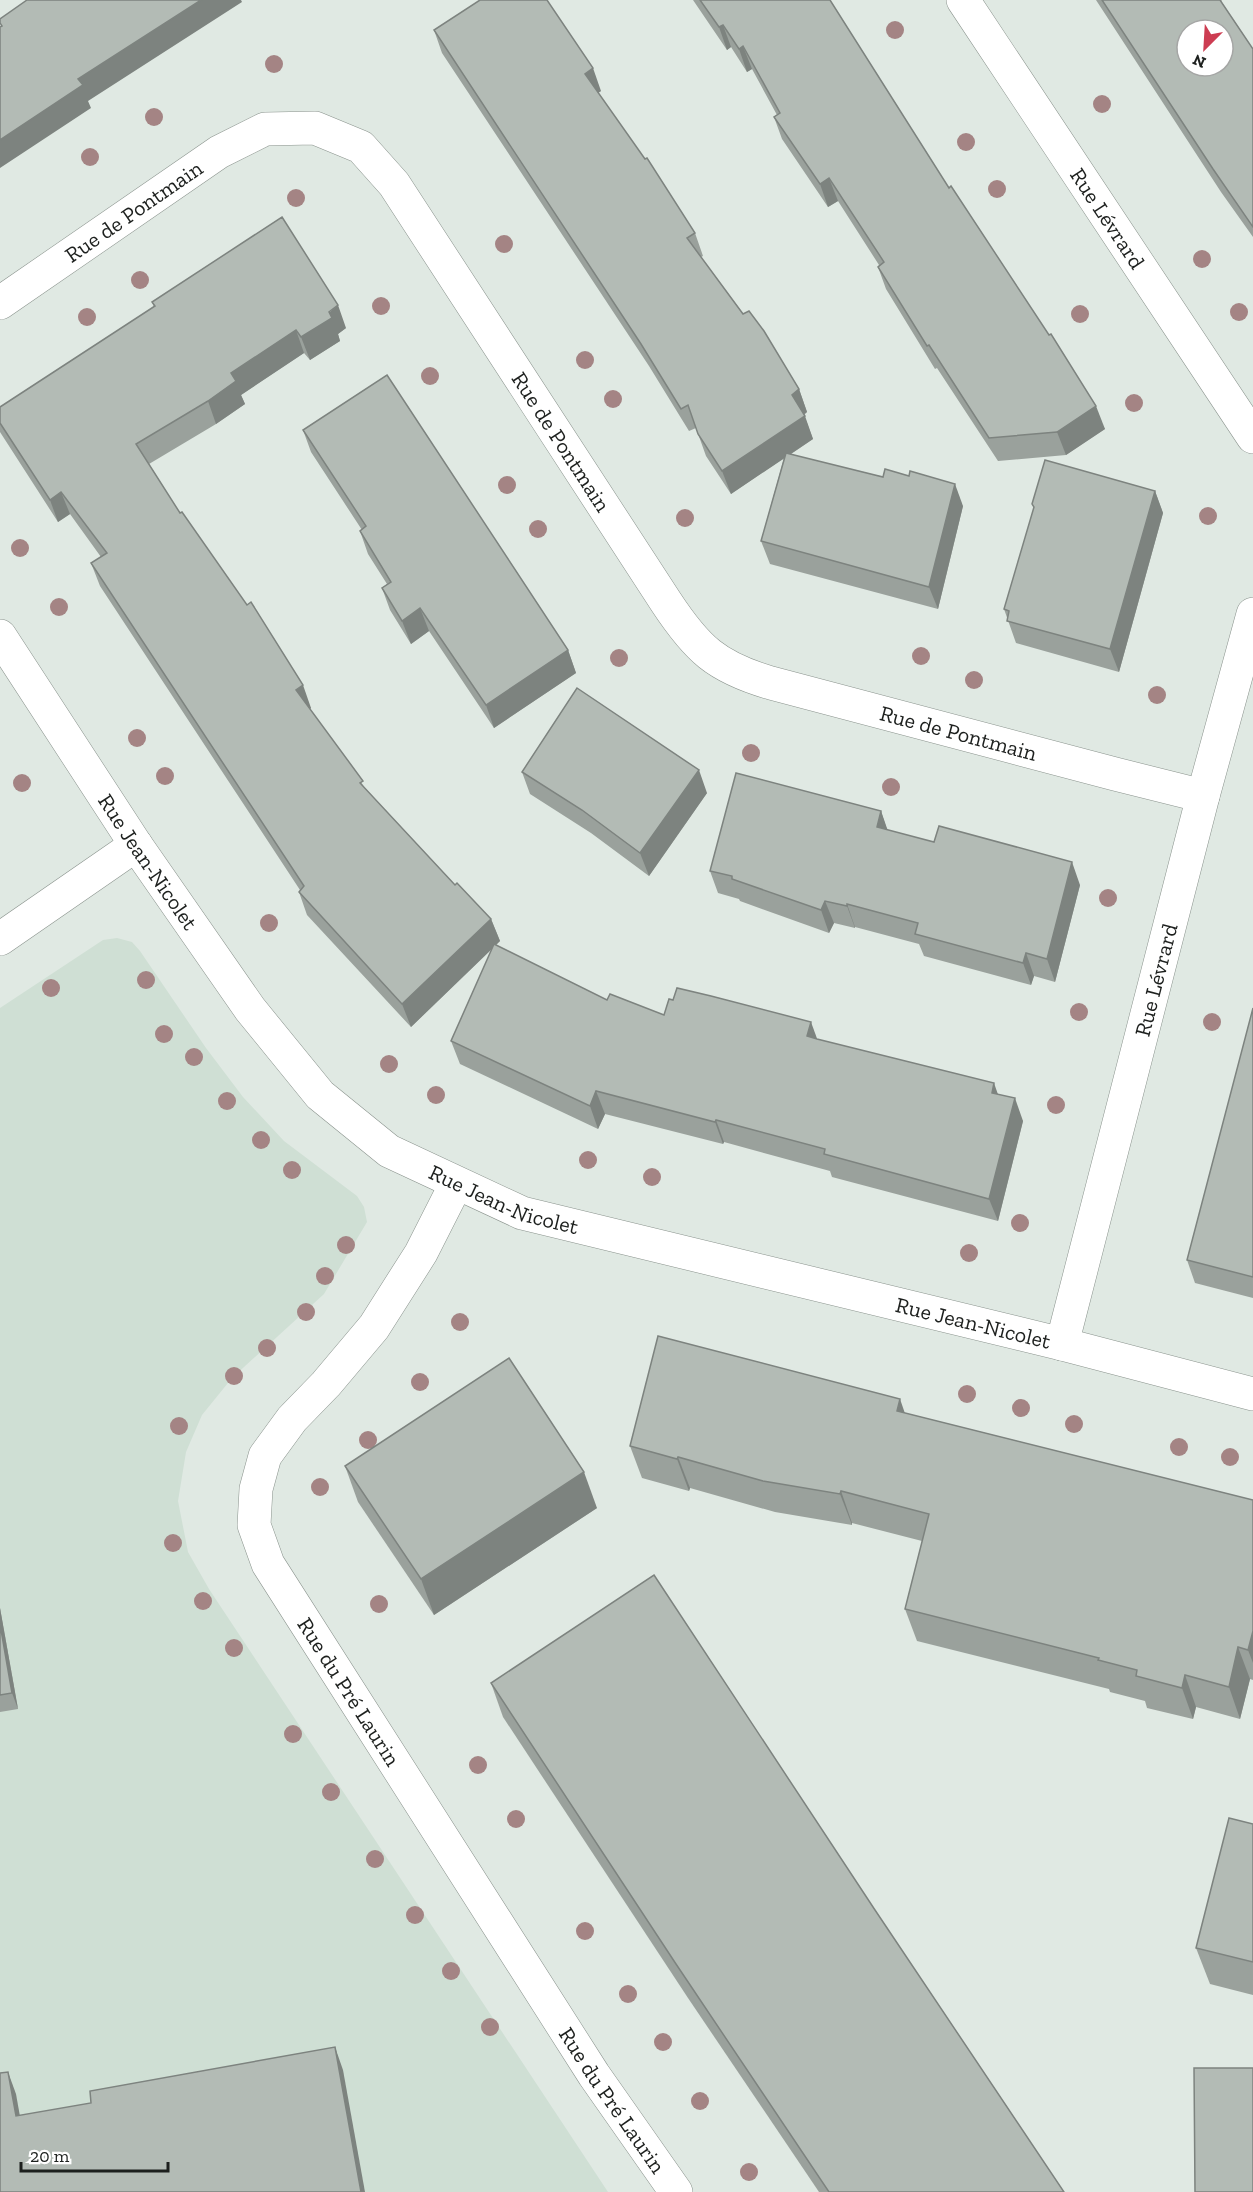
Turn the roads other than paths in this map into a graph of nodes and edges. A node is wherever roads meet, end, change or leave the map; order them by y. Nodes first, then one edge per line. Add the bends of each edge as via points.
1 (963, 0) edge
2 (0, 303) edge
3 (1253, 437) edge
4 (1253, 614) edge
5 (0, 636) edge
6 (1203, 796) junction
7 (136, 845) junction
8 (0, 939) edge
9 (456, 1184) junction
10 (1062, 1344) junction
11 (1253, 1394) edge
12 (676, 2192) edge

1 - 3 street, Rue Lévrard
2 - 6 street, Rue de Pontmain via 219,152 265,129 315,128 361,147 394,184 671,610 687,633 717,661 771,683
4 - 6 street, Rue Lévrard
5 - 7 street, Rue Jean-Nicolet
6 - 10 street, Rue Lévrard
7 - 8 street
7 - 9 street, Rue Jean-Nicolet via 250,1009 320,1095 389,1151
9 - 10 street, Rue Jean-Nicolet via 522,1213
9 - 12 street, Rue du Pré Laurin via 421,1253 374,1327 292,1419 265,1456 256,1489 254,1525 268,1564 594,2076
10 - 11 street, Rue Jean-Nicolet

